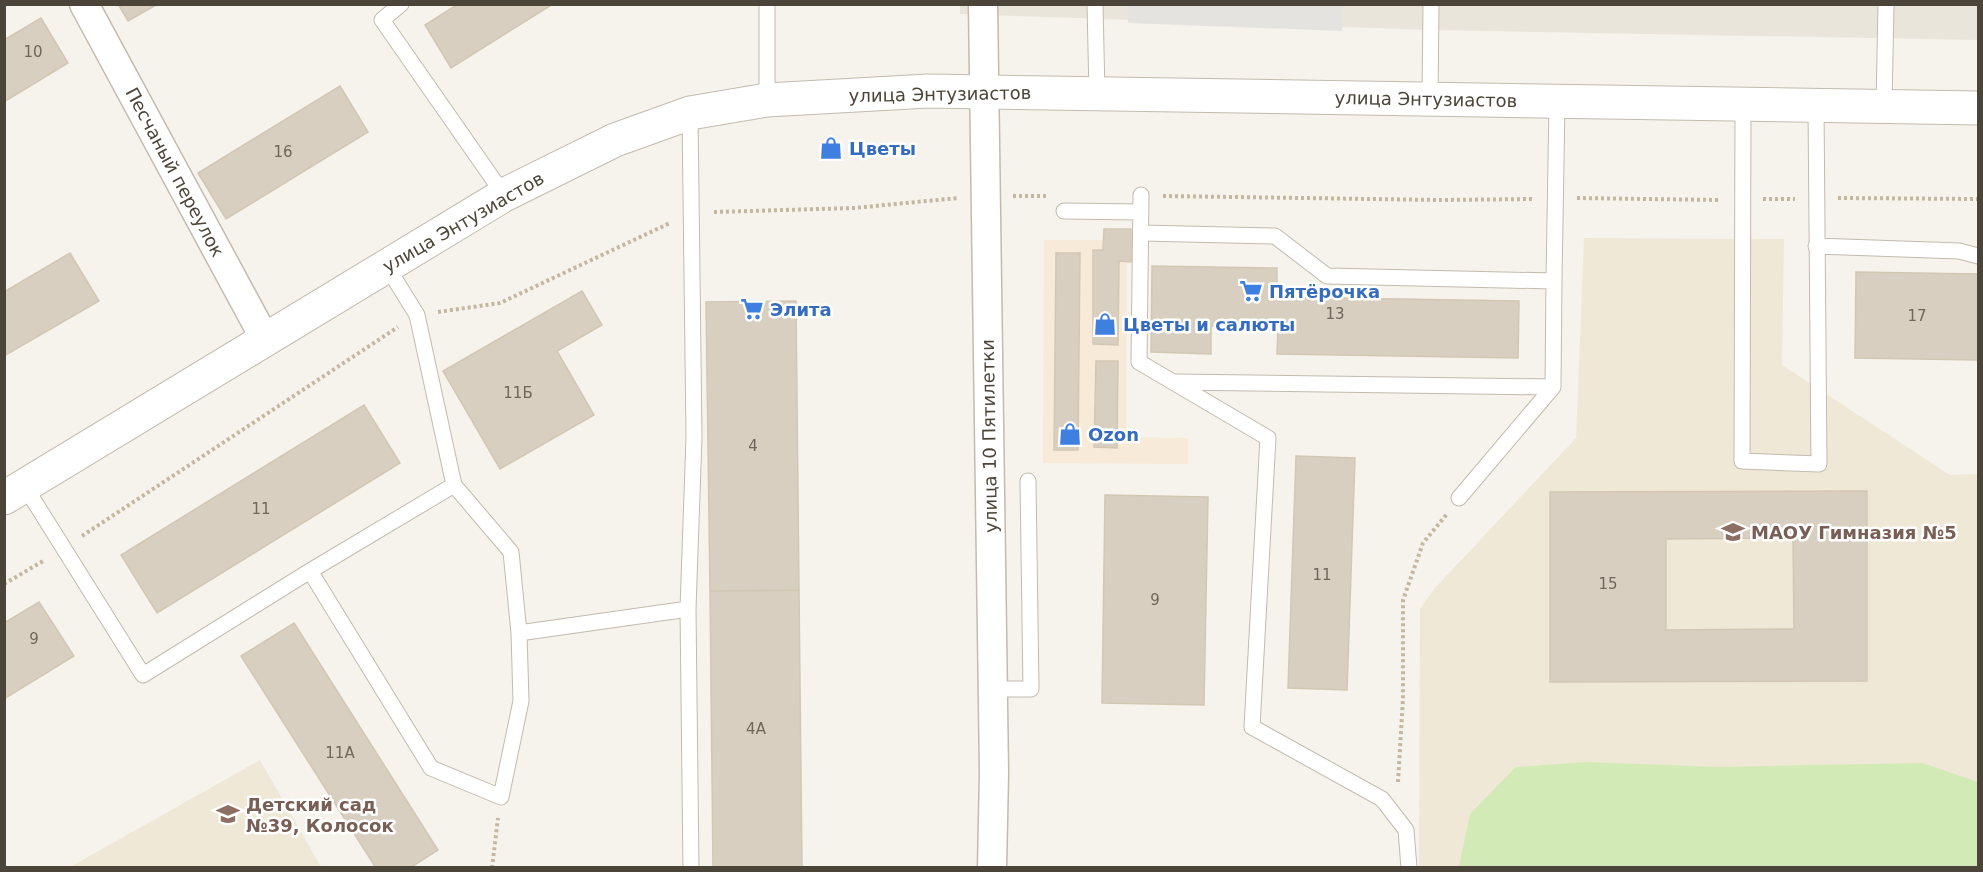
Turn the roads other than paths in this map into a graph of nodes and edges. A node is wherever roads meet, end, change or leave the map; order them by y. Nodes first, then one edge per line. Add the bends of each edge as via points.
1 (84, 4) edge
2 (401, 4) edge
3 (767, 4) edge
4 (983, 4) edge
5 (1095, 4) edge
6 (1431, 4) edge
7 (1886, 4) edge
8 (984, 91) junction
9 (1097, 94) junction
10 (1430, 98) junction
11 (767, 100) junction
12 (1557, 102) junction
13 (1743, 105) junction
14 (1884, 105) junction
15 (1816, 106) junction
16 (1978, 108) edge
17 (690, 113) junction
18 (504, 195) junction
19 (1141, 195) dead end
20 (1065, 211) dead end
21 (1141, 212) junction
22 (1141, 233) junction
23 (1815, 246) junction
24 (1978, 256) edge
25 (386, 265) junction
26 (1554, 281) junction
27 (265, 339) junction
28 (1173, 382) junction
29 (1553, 387) junction
30 (1028, 481) dead end
31 (454, 485) junction
32 (14, 491) edge
33 (1459, 498) road end
34 (310, 571) junction
35 (688, 609) junction
36 (519, 633) junction
37 (992, 689) junction
38 (691, 867) edge
39 (992, 867) edge
40 (1409, 867) edge

1 - 27 street, Песчаный переулок
2 - 18 lane via 381,20
3 - 11 lane
4 - 8 street, улица 10 Пятилетки
5 - 9 lane
6 - 10 lane
7 - 14 lane
8 - 9 street, улица Энтузиастов
8 - 11 street, улица Энтузиастов
8 - 37 street, улица 10 Пятилетки
9 - 10 street, улица Энтузиастов
10 - 12 street, улица Энтузиастов
11 - 17 street, улица Энтузиастов
12 - 13 street, улица Энтузиастов
12 - 26 lane
13 - 15 street, улица Энтузиастов
13 - 23 lane via 1742,461 1819,464
14 - 15 street, улица Энтузиастов
14 - 16 street, улица Энтузиастов
15 - 23 lane
17 - 18 street, улица Энтузиастов via 615,140
17 - 35 lane via 694,437
18 - 25 street, улица Энтузиастов
19 - 21 lane
20 - 21 lane
21 - 22 lane
22 - 26 lane via 1275,236 1327,276
22 - 28 lane via 1139,362
23 - 24 lane via 1959,251
25 - 27 street, улица Энтузиастов
25 - 31 lane via 417,315
26 - 29 lane
27 - 32 street, улица Энтузиастов
28 - 29 lane
28 - 40 lane via 1268,438 1252,727 1382,799 1406,831
29 - 33 lane
30 - 37 lane via 1031,688
31 - 34 lane
31 - 36 lane via 511,552
32 - 34 lane via 143,675
34 - 36 lane via 431,768 501,797 521,701
35 - 36 lane
35 - 38 lane
37 - 39 street, улица 10 Пятилетки

